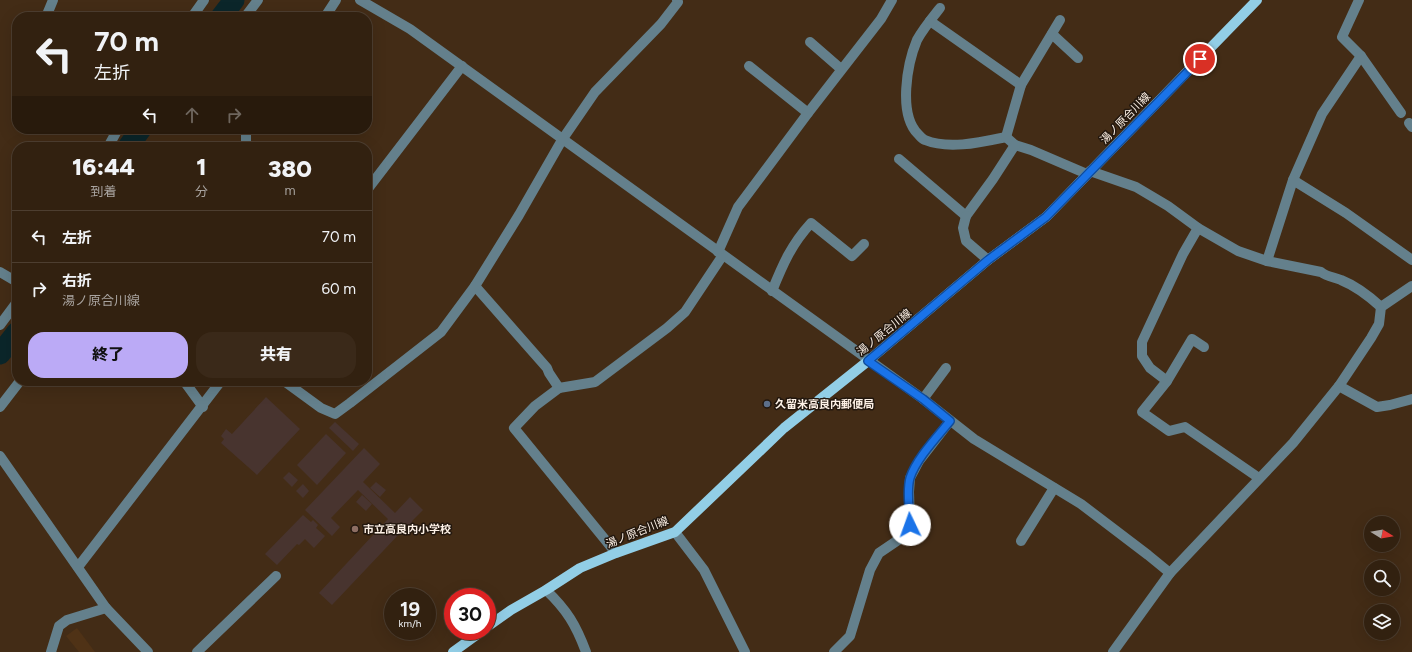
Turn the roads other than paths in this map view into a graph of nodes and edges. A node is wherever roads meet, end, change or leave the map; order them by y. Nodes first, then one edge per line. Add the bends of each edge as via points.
1 (53, 0) edge
2 (204, 0) edge
3 (258, 0) edge
4 (336, 0) edge
5 (360, 0) edge
6 (677, 0) edge
7 (892, 0) edge
8 (1257, 0) edge
9 (1359, 0) edge
10 (940, 8) dead end
11 (48, 12) edge
12 (196, 12) edge
13 (249, 12) edge
14 (328, 12) edge
15 (1060, 20) dead end
16 (930, 22) junction
17 (1052, 34) junction
18 (810, 42) dead end
19 (1361, 56) junction
20 (1078, 58) dead end
21 (462, 66) junction
22 (749, 66) dead end
23 (841, 69) junction
24 (1021, 85) junction
25 (808, 113) junction
26 (1401, 113) dead end
27 (1006, 137) junction
28 (562, 140) junction
29 (1015, 145) junction
30 (899, 159) dead end
31 (1088, 173) junction
32 (1294, 180) junction
33 (372, 183) edge
34 (966, 216) junction
35 (1198, 228) junction
36 (864, 244) dead end
37 (720, 255) junction
38 (988, 260) junction
39 (1412, 260) edge
40 (1267, 261) junction
41 (0, 272) edge
42 (12, 279) edge
43 (475, 286) junction
44 (1412, 286) edge
45 (772, 291) junction
46 (1381, 307) junction
47 (12, 309) edge
48 (0, 325) edge
49 (1204, 347) dead end
50 (868, 361) junction
51 (946, 368) dead end
52 (1167, 381) junction
53 (16, 386) edge
54 (188, 386) edge
55 (218, 386) edge
56 (291, 386) edge
57 (372, 386) edge
58 (372, 386) edge
59 (1339, 386) junction
60 (559, 388) junction
61 (923, 399) junction
62 (1412, 399) edge
63 (0, 407) edge
64 (203, 407) junction
65 (950, 421) junction
66 (0, 456) edge
67 (1259, 478) junction
68 (1054, 488) junction
69 (674, 532) junction
70 (1021, 541) dead end
71 (616, 553) junction
72 (78, 567) junction
73 (1170, 573) junction
74 (276, 576) dead end
75 (546, 590) junction
76 (106, 608) junction
77 (496, 621) edge
78 (470, 640) edge
79 (742, 651) edge
80 (51, 652) edge
81 (148, 652) edge
82 (197, 652) edge
83 (453, 652) edge
84 (586, 652) edge
85 (834, 652) edge
86 (1113, 652) edge

1 - 11 street
2 - 12 street
3 - 13 street
4 - 14 street
5 - 21 street via 410,29
6 - 28 street via 661,24 595,92
7 - 23 street via 881,19
8 - 31 main road, 湯ノ原合川線
9 - 19 street via 1342,37
10 - 16 street
15 - 17 street
16 - 24 street
16 - 27 street via 918,39 910,61 907,111 913,129 924,140 945,144 970,144
17 - 20 street
17 - 24 street
18 - 23 street
19 - 26 street
19 - 32 street via 1322,114
21 - 28 street
21 - 33 street
22 - 25 street
23 - 25 street
24 - 27 street
25 - 37 street via 738,207
27 - 29 street
28 - 37 street via 631,187
28 - 43 street
29 - 31 street
29 - 34 street
30 - 34 street
31 - 35 street via 1136,187
31 - 38 main road, 湯ノ原合川線 via 1046,217
32 - 39 street
32 - 40 street
34 - 38 street via 963,228 966,241
35 - 40 street via 1238,251
35 - 52 street via 1142,342 1142,356 1150,368
36 - 45 street via 852,256 811,224 799,236 785,259
37 - 45 street
37 - 60 street via 685,312 667,328 595,382
38 - 50 main road, 湯ノ原合川線
40 - 46 street via 1321,272 1341,280 1368,294
41 - 42 street
43 - 58 street via 441,332
43 - 60 street via 547,368
44 - 46 street
45 - 50 street
46 - 59 street via 1379,324
47 - 48 street
49 - 52 street via 1192,339
50 - 61 street
50 - 69 main road, 湯ノ原合川線 via 784,428
51 - 61 street
52 - 67 street via 1142,412 1168,431 1185,427
53 - 63 street
54 - 64 street
55 - 64 street
56 - 57 street via 321,408 335,414
59 - 62 street via 1377,407
59 - 67 street via 1302,432
60 - 71 street via 535,406 514,428
61 - 65 street
64 - 72 street
65 - 68 street via 974,439
65 - 85 street via 919,461 910,478 910,525 907,534 878,553 870,570 850,636
66 - 72 street
67 - 73 street
68 - 70 street
68 - 73 street via 1080,504
69 - 71 main road, 湯ノ原合川線
69 - 79 street via 704,570
71 - 75 main road, 湯ノ原合川線 via 580,568
72 - 76 street
73 - 86 street
74 - 82 street
75 - 77 main road, 湯ノ原合川線
75 - 84 street via 571,619
76 - 80 street via 67,620 59,626
76 - 81 street
78 - 83 main road

